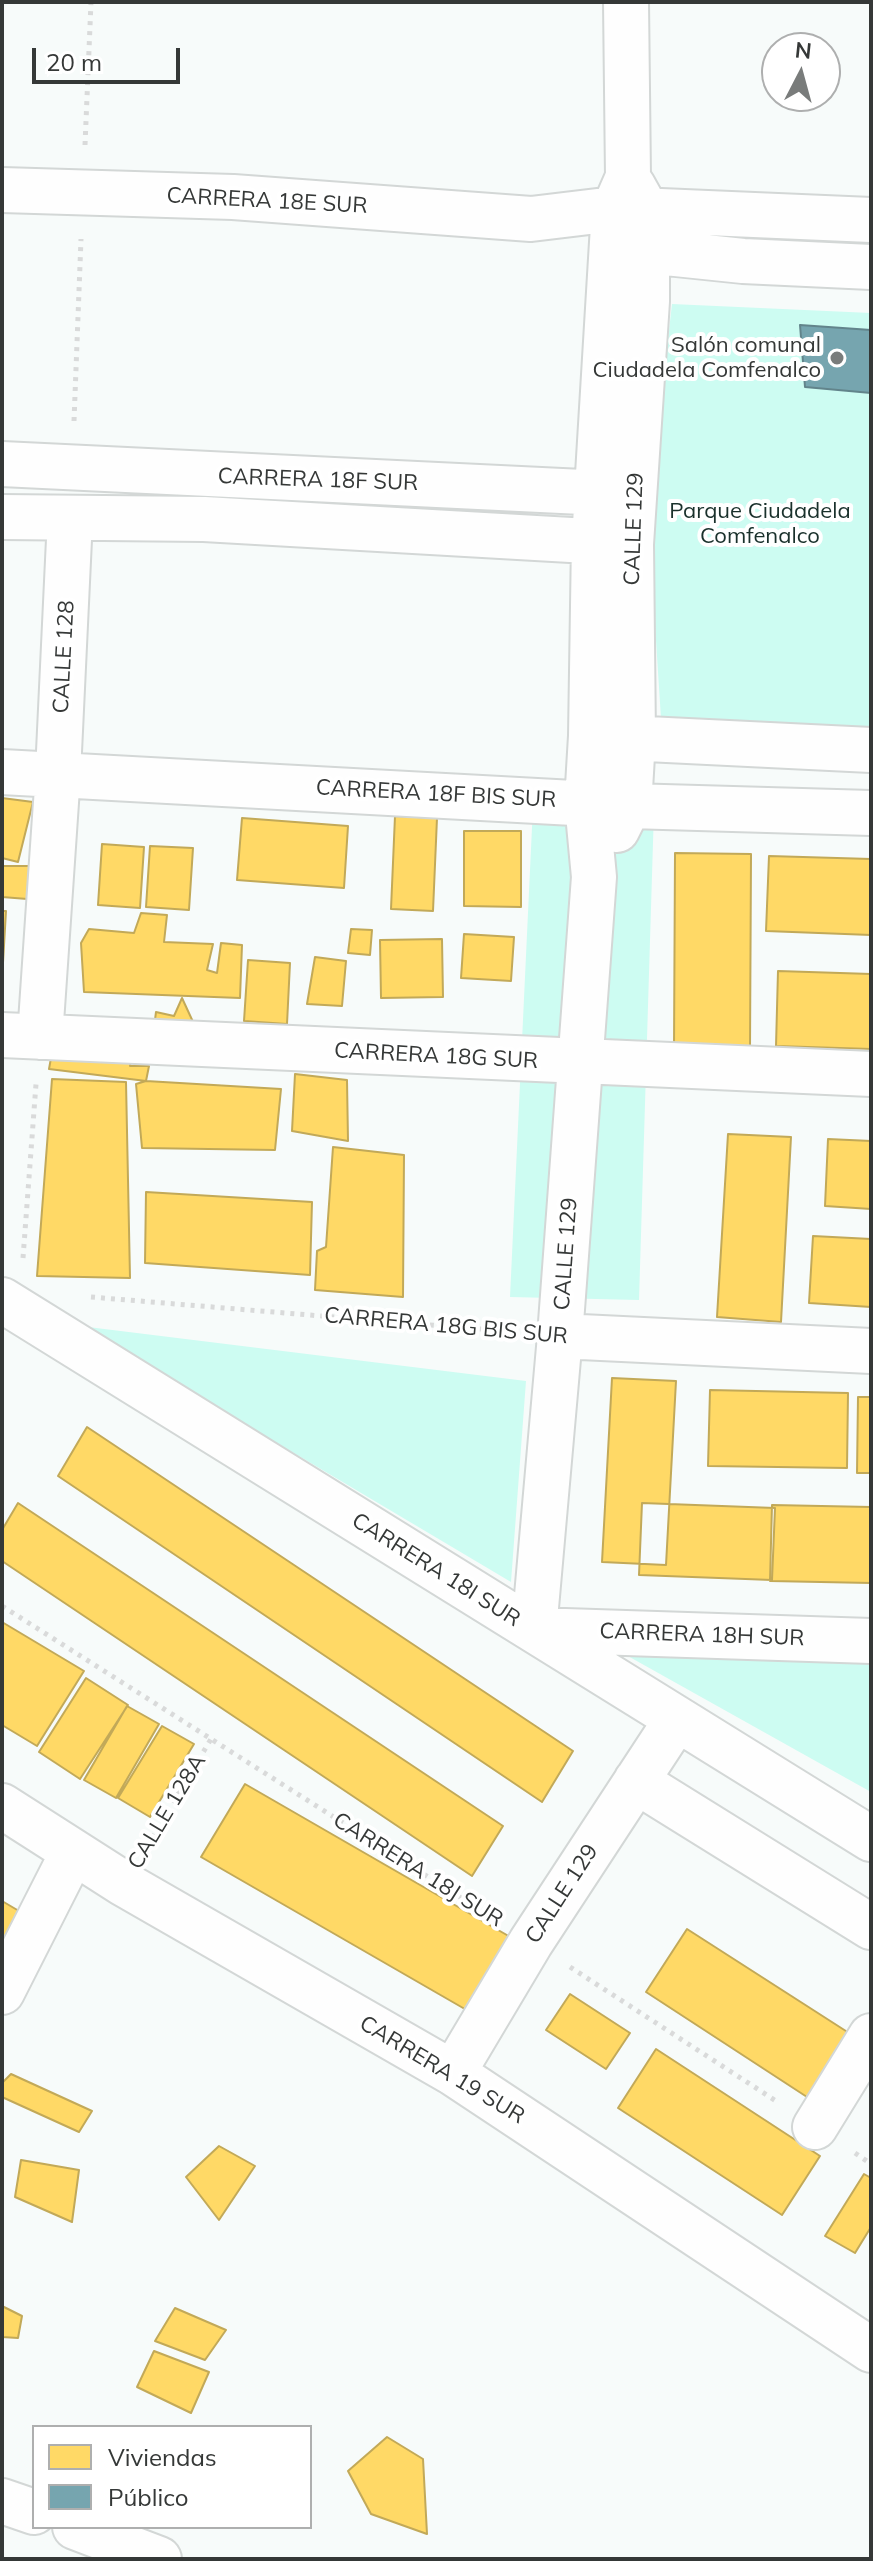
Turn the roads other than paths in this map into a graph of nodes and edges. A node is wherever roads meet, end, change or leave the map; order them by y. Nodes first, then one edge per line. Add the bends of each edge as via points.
1 (626, 2) edge
2 (2, 190) edge
3 (630, 219) junction
4 (871, 220) edge
5 (871, 267) edge
6 (2, 464) edge
7 (615, 493) junction
8 (2, 517) edge
9 (70, 518) junction
10 (612, 543) junction
11 (612, 738) junction
12 (871, 750) edge
13 (2, 772) edge
14 (58, 773) junction
15 (587, 803) junction
16 (629, 806) junction
17 (871, 813) edge
18 (594, 877) junction
19 (21, 1036) edge
20 (580, 1062) junction
21 (871, 1074) edge
22 (11, 1305) edge
23 (560, 1336) junction
24 (871, 1351) edge
25 (534, 1630) junction
26 (871, 1641) edge
27 (677, 1719) junction
28 (636, 1781) junction
29 (2, 1806) edge
30 (871, 1839) edge
31 (73, 1852) junction
32 (871, 1927) edge
33 (2, 1992) edge
34 (871, 2036) edge
35 (453, 2073) junction
36 (815, 2127) road end
37 (871, 2350) edge
38 (2, 2501) edge
39 (32, 2511) edge
40 (80, 2529) edge
41 (159, 2559) edge

1 - 3 street, CALLE 129
2 - 3 street, CARRERA 18E SUR via 233,197 531,219
3 - 4 street, CARRERA 18E SUR
3 - 5 street, CARRERA 18E SUR via 743,261
3 - 7 street, CALLE 129
6 - 7 street, CARRERA 18F SUR
7 - 10 street, CALLE 129
8 - 9 street, CARRERA 18F SUR
9 - 10 street, CARRERA 18F SUR via 219,520
9 - 14 street, CALLE 128
10 - 11 street, CALLE 129
11 - 12 street
11 - 15 street, CALLE 129
11 - 16 street, CALLE 129
13 - 14 street, CARRERA 18F BIS SUR
14 - 15 street, CARRERA 18F BIS SUR
14 - 19 street, CALLE 128
15 - 16 street, CARRERA 18F BIS SUR
15 - 18 street, CALLE 129
16 - 17 street, CARRERA 18F BIS SUR
16 - 18 street, CALLE 129
18 - 20 street, CALLE 129
19 - 20 street, CARRERA 18G SUR
20 - 21 street, CARRERA 18G SUR
20 - 23 street, CALLE 129
22 - 25 street, CARRERA 18I SUR
23 - 24 street, CARRERA 18G BIS SUR
23 - 25 street, CALLE 129
25 - 26 street, CARRERA 18H SUR
25 - 27 street, CARRERA 18I SUR
27 - 28 street, CALLE 129
27 - 30 street, CARRERA 18I SUR
28 - 32 street
28 - 35 street, CALLE 129
29 - 31 street, CARRERA 19 SUR
31 - 33 street
31 - 35 street, CARRERA 19 SUR
34 - 36 street
35 - 37 street, CARRERA 19 SUR
38 - 39 street
40 - 41 street

